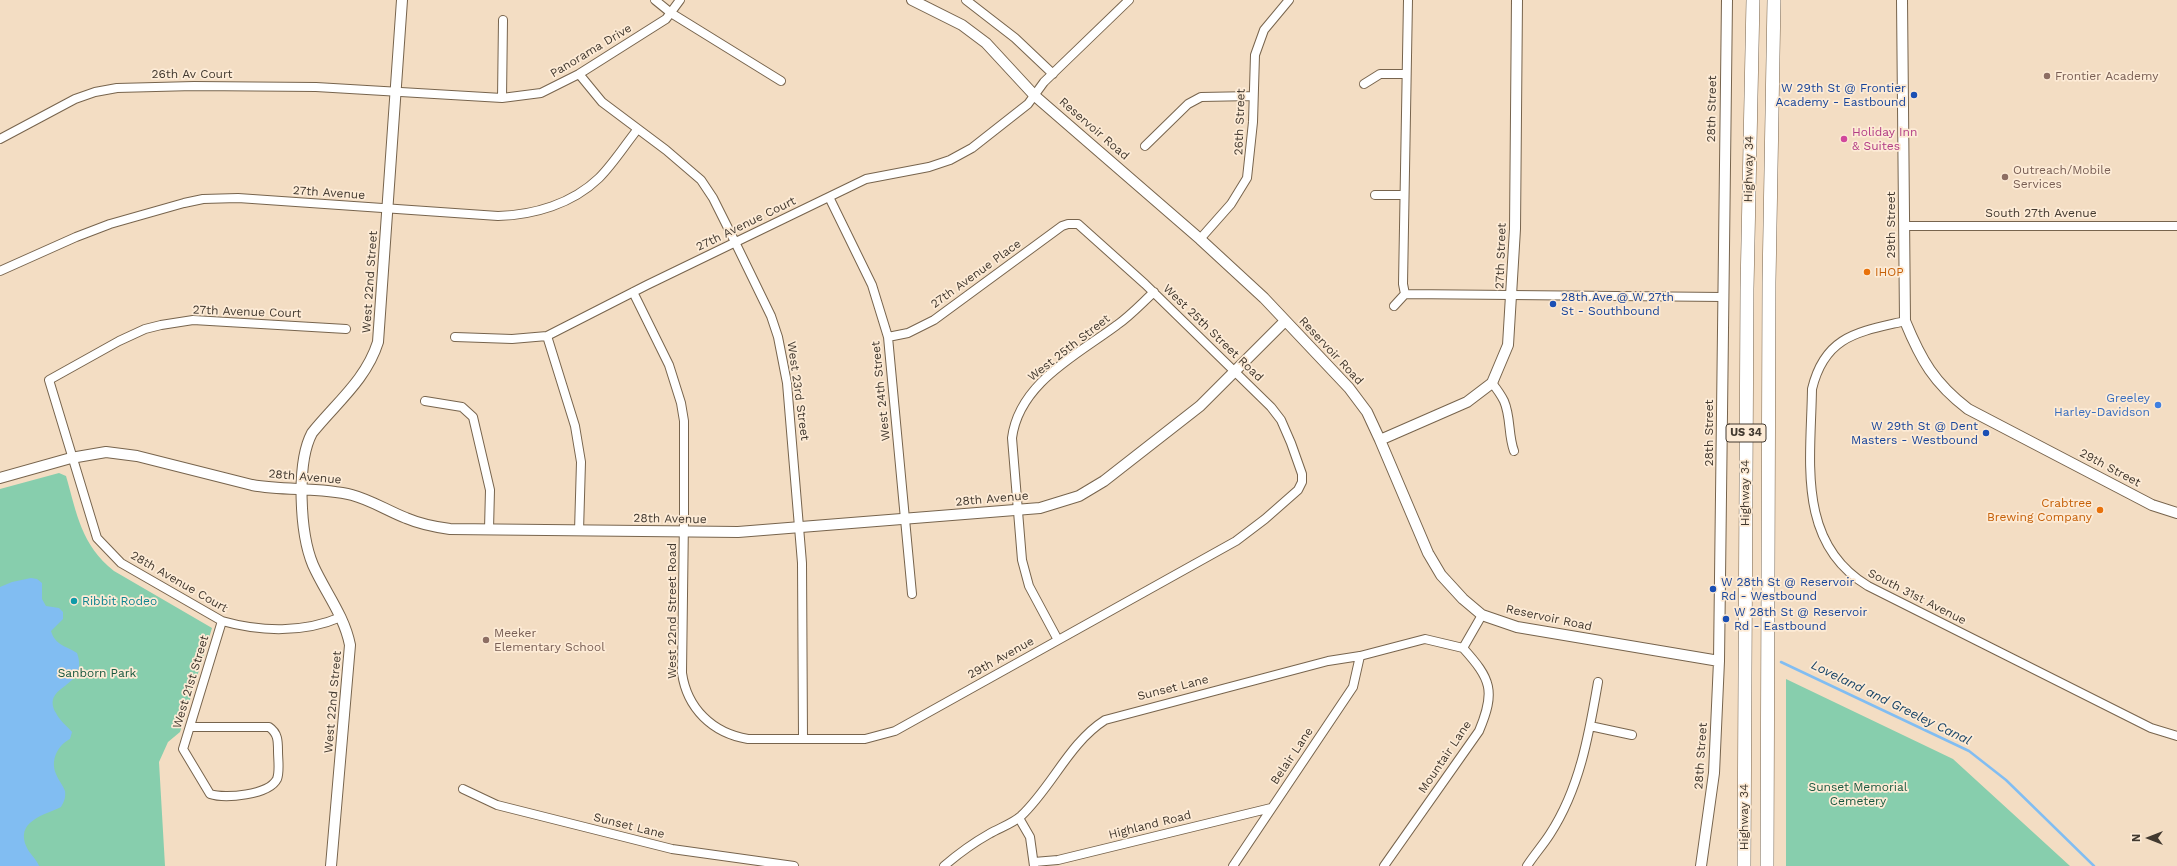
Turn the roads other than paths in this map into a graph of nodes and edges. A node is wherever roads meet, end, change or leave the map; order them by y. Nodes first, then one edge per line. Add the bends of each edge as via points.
1 (402, 0) edge
2 (655, 0) edge
3 (680, 0) edge
4 (912, 0) edge
5 (966, 0) edge
6 (1129, 0) edge
7 (1290, 0) edge
8 (1408, 0) edge
9 (1518, 0) edge
10 (1727, 0) edge
11 (1753, 0) edge
12 (1774, 0) edge
13 (1902, 0) edge
14 (670, 13) junction
15 (503, 20) dead end
16 (579, 74) junction
17 (1053, 74) junction
18 (1406, 74) junction
19 (781, 81) dead end
20 (1364, 84) dead end
21 (396, 92) junction
22 (1035, 96) junction
23 (1253, 96) junction
24 (502, 98) junction
25 (637, 130) junction
26 (0, 139) edge
27 (1145, 146) dead end
28 (1375, 195) dead end
29 (1404, 195) junction
30 (829, 197) junction
31 (388, 210) junction
32 (1075, 223) joint
33 (1905, 226) junction
34 (2177, 226) edge
35 (1200, 239) junction
36 (735, 242) junction
37 (0, 271) edge
38 (633, 292) junction
39 (1154, 292) junction
40 (1405, 294) junction
41 (1512, 294) junction
42 (1723, 297) junction
43 (1394, 306) dead end
44 (1285, 321) junction
45 (1905, 321) junction
46 (346, 329) dead end
47 (455, 336) dead end
48 (547, 336) junction
49 (888, 338) junction
50 (1234, 371) junction
51 (1492, 382) junction
52 (425, 401) dead end
53 (1380, 440) junction
54 (1514, 451) dead end
55 (71, 458) junction
56 (0, 478) edge
57 (1302, 482) joint
58 (303, 490) junction
59 (1018, 510) junction
60 (2177, 513) edge
61 (905, 519) junction
62 (800, 528) junction
63 (489, 530) junction
64 (579, 531) junction
65 (684, 532) junction
66 (912, 594) dead end
67 (1482, 615) junction
68 (342, 617) junction
69 (222, 621) junction
70 (1058, 640) junction
71 (1463, 648) junction
72 (1360, 656) junction
73 (1719, 661) junction
74 (1598, 682) dead end
75 (689, 699) joint
76 (1590, 726) junction
77 (190, 727) junction
78 (1632, 735) dead end
79 (2177, 736) edge
80 (803, 739) junction
81 (463, 789) dead end
82 (1271, 808) junction
83 (1019, 818) junction
84 (1034, 864) edge
85 (331, 866) edge
86 (794, 866) edge
87 (944, 866) edge
88 (1233, 866) edge
89 (1384, 866) edge
90 (1527, 866) edge
91 (1701, 866) edge
92 (1744, 866) edge
93 (1767, 866) edge

1 - 21 street, West 22nd Street
2 - 14 street
3 - 14 street, Panorama Drive
4 - 22 street, Reservoir Road via 974,33 1010,67
5 - 17 street via 1015,38
6 - 17 street, 27th Avenue Court
7 - 23 street, 26th Street via 1264,30 1258,43
8 - 18 street
9 - 41 street, 27th Street
10 - 42 street, 28th Street
11 - 92 highway, Highway 34 / US 34 via 1746,289
12 - 93 highway, Highway 34 / US 34 via 1769,282
13 - 33 street, 29th Street
14 - 16 street, Panorama Drive via 666,19
14 - 19 street
15 - 24 street
16 - 24 street, Panorama Drive via 540,93
16 - 25 street, West 23rd Street via 602,102
17 - 22 street, 27th Avenue Court
18 - 20 street via 1380,74
18 - 29 street
21 - 24 street, Panorama Drive
21 - 26 street, 26th Av Court via 316,87 117,88 75,99
21 - 31 street, West 22nd Street
22 - 30 street, 27th Avenue Court via 972,148 950,160 929,167 866,179
22 - 35 street, Reservoir Road
23 - 27 street via 1201,97 1188,104
23 - 35 street, 26th Street via 1250,168 1247,178 1231,204
25 - 31 street, 27th Avenue via 587,188 531,213 498,216
25 - 36 street, West 23rd Street via 666,150 700,180 713,198
28 - 29 street
29 - 40 street
30 - 36 street, 27th Avenue Court
30 - 49 street, West 24th Street via 872,285
31 - 37 street, 27th Avenue via 238,198 203,199 110,224 76,236
31 - 58 street, West 22nd Street via 378,342 371,362 363,374 307,442 303,464
32 - 39 street, West 25th Street Road via 1082,226
32 - 49 street, 27th Avenue Place via 1062,226 934,320 908,333
33 - 34 street, South 27th Avenue
33 - 45 street, 29th Street
35 - 44 street, Reservoir Road
36 - 38 street, 27th Avenue Court
36 - 62 street, West 23rd Street via 771,316 783,358
38 - 48 street, 27th Avenue Court
38 - 65 street, West 22nd Street Road via 669,365 681,402 685,444
39 - 50 street, West 25th Street Road
39 - 59 street, West 25th Street via 1119,324 1034,388 1023,404 1012,438
40 - 41 street
40 - 43 street
41 - 42 street
41 - 51 street, 27th Street via 1508,345
42 - 73 street, 28th Street
44 - 50 street, 28th Avenue
44 - 53 street, Reservoir Road via 1360,400
45 - 60 street, 29th Street via 1928,371 1968,409 2152,505
45 - 79 street, South 31st Avenue via 1847,337 1829,353 1814,378 1811,486 1813,509 1830,552 1850,574 1868,586 2151,728
46 - 55 street, 27th Avenue Court via 193,320 145,329 119,341 49,380
47 - 48 street, 27th Avenue Court via 512,339
48 - 64 street via 574,426 581,462
49 - 61 street, West 24th Street
50 - 57 street, West 25th Street Road via 1281,420 1299,464
50 - 59 street, 28th Avenue via 1183,421 1093,488 1061,503
51 - 53 street via 1458,407
51 - 54 street via 1504,400 1508,415 1509,438
52 - 63 street via 462,407 473,417 490,490
53 - 67 street, Reservoir Road via 1428,554 1452,589
55 - 56 street, 28th Avenue
55 - 58 street, 28th Avenue via 90,454 122,453 252,485
55 - 69 street, 28th Avenue Court via 95,534 112,554 121,563
57 - 70 street, 29th Avenue via 1298,490 1287,500 1236,541
58 - 63 street, 28th Avenue via 353,495 428,526
58 - 68 street, West 22nd Street via 306,547 313,565
59 - 61 street, 28th Avenue
59 - 70 street, West 25th Street via 1022,560 1027,580
61 - 62 street, 28th Avenue
61 - 66 street, West 24th Street
62 - 65 street, 28th Avenue
62 - 80 street, West 23rd Street
63 - 64 street, 28th Avenue
64 - 65 street, 28th Avenue
65 - 75 street, West 22nd Street Road via 682,673
67 - 71 street
67 - 73 street, Reservoir Road via 1517,627
68 - 69 street, 28th Avenue Court via 315,627 288,630 243,626
68 - 85 street, West 22nd Street via 348,635 350,658
69 - 77 street, West 21st Street
70 - 80 street, 29th Avenue via 895,731 865,739
71 - 72 street, Sunset Lane via 1425,639
71 - 89 street, Mountair Lane via 1487,682 1487,713 1479,731
72 - 82 street, Belair Lane via 1353,687
72 - 83 street, Sunset Lane via 1328,661 1105,720 1080,741 1034,803
73 - 91 street, 28th Street via 1714,773
74 - 76 street
75 - 80 street, 29th Avenue via 709,722 728,735 748,739
76 - 78 street
76 - 90 street via 1580,770 1571,793 1551,833
77 - 77 street, West 21st Street via 183,749 210,794 218,797 244,796 276,781 278,739 275,731 269,727
81 - 86 street, Sunset Lane via 497,805 672,849
82 - 84 street, Highland Road
82 - 88 street, Belair Lane
83 - 84 street via 1030,837
83 - 87 street, Sunset Lane via 974,843

